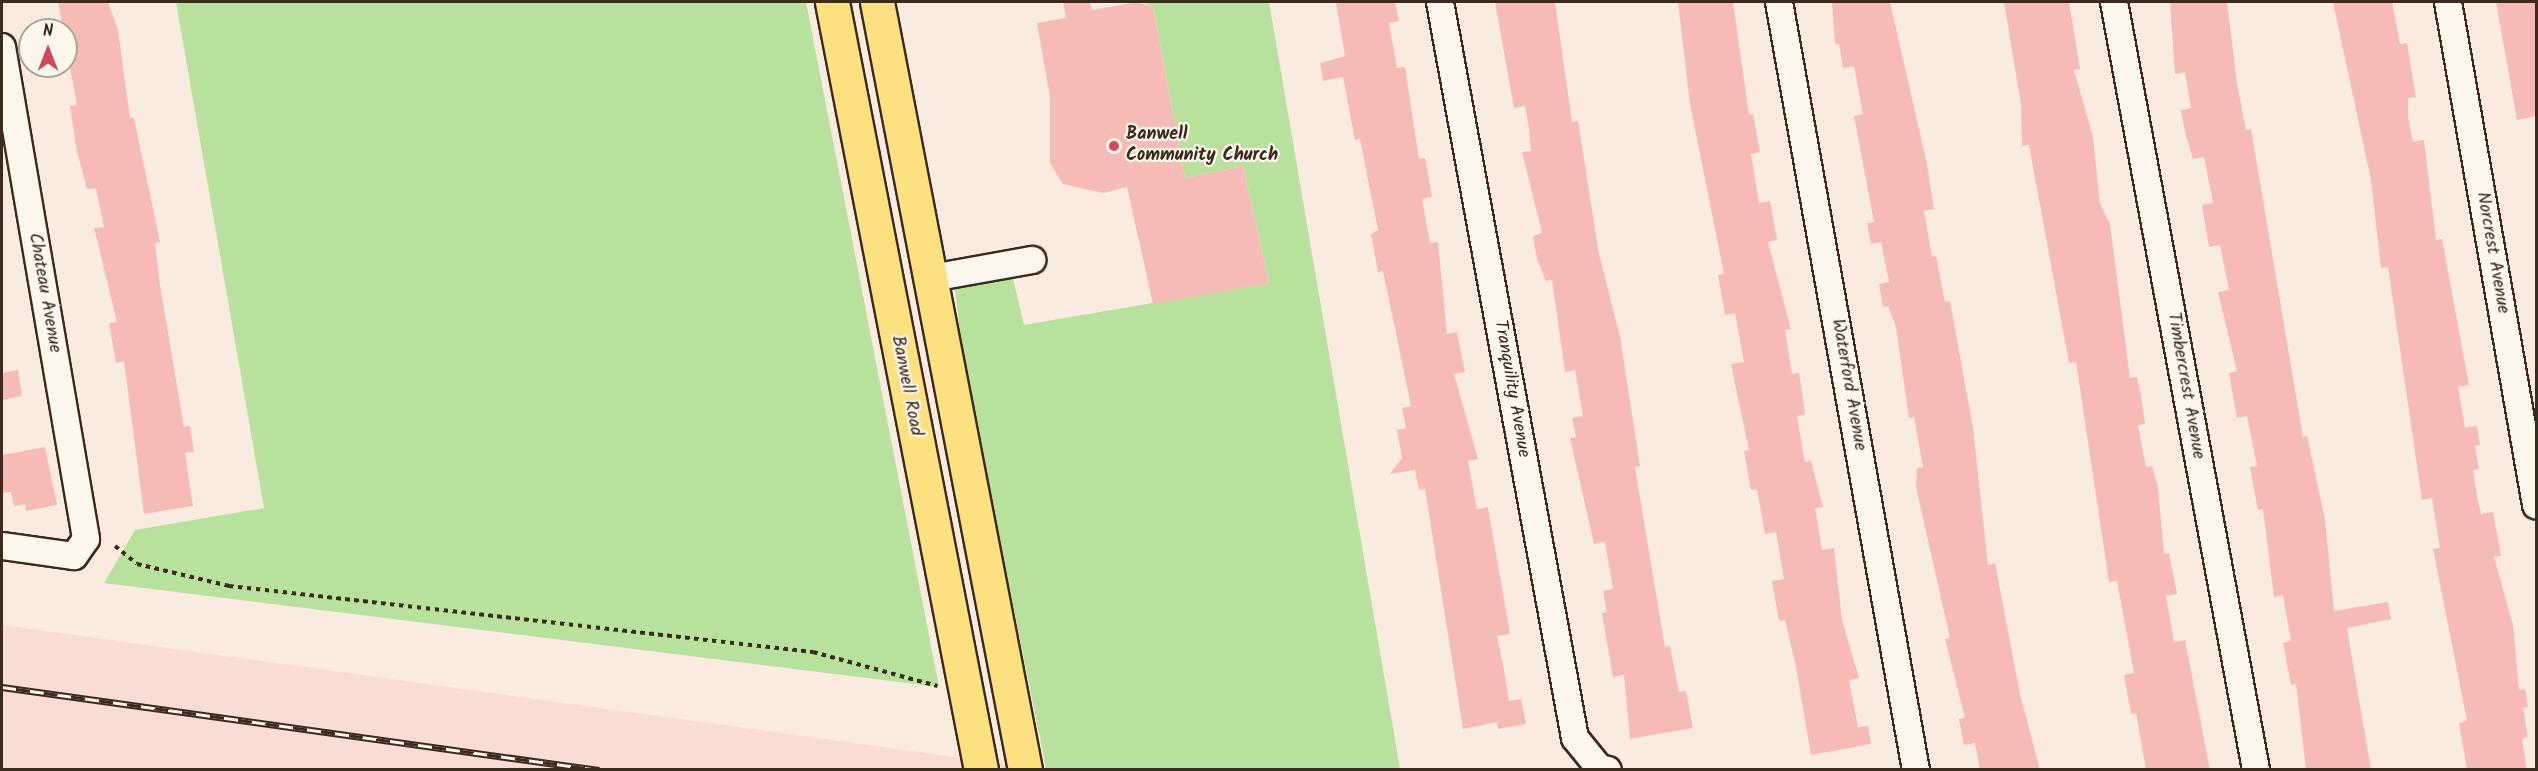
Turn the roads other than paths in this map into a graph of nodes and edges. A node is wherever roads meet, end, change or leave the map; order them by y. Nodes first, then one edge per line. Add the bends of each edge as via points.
1 (831, 2) edge
2 (877, 2) edge
3 (1440, 2) edge
4 (1779, 2) edge
5 (2114, 2) edge
6 (2448, 2) edge
7 (2, 47) edge
8 (1032, 260) dead end
9 (932, 278) junction
10 (2536, 505) edge
11 (2, 546) edge
12 (1603, 769) edge
13 (981, 770) edge
14 (1025, 770) edge
15 (1916, 770) edge
16 (2256, 770) edge

1 - 13 main road, Banwell Road
2 - 9 main road
3 - 12 street, Tranquility Avenue via 1575,738
4 - 15 street, Waterford Avenue
5 - 16 street, Timbercrest Avenue
6 - 10 street, Norcrest Avenue
7 - 11 street, Chateau Avenue via 86,539 74,556
8 - 9 street
9 - 14 main road

